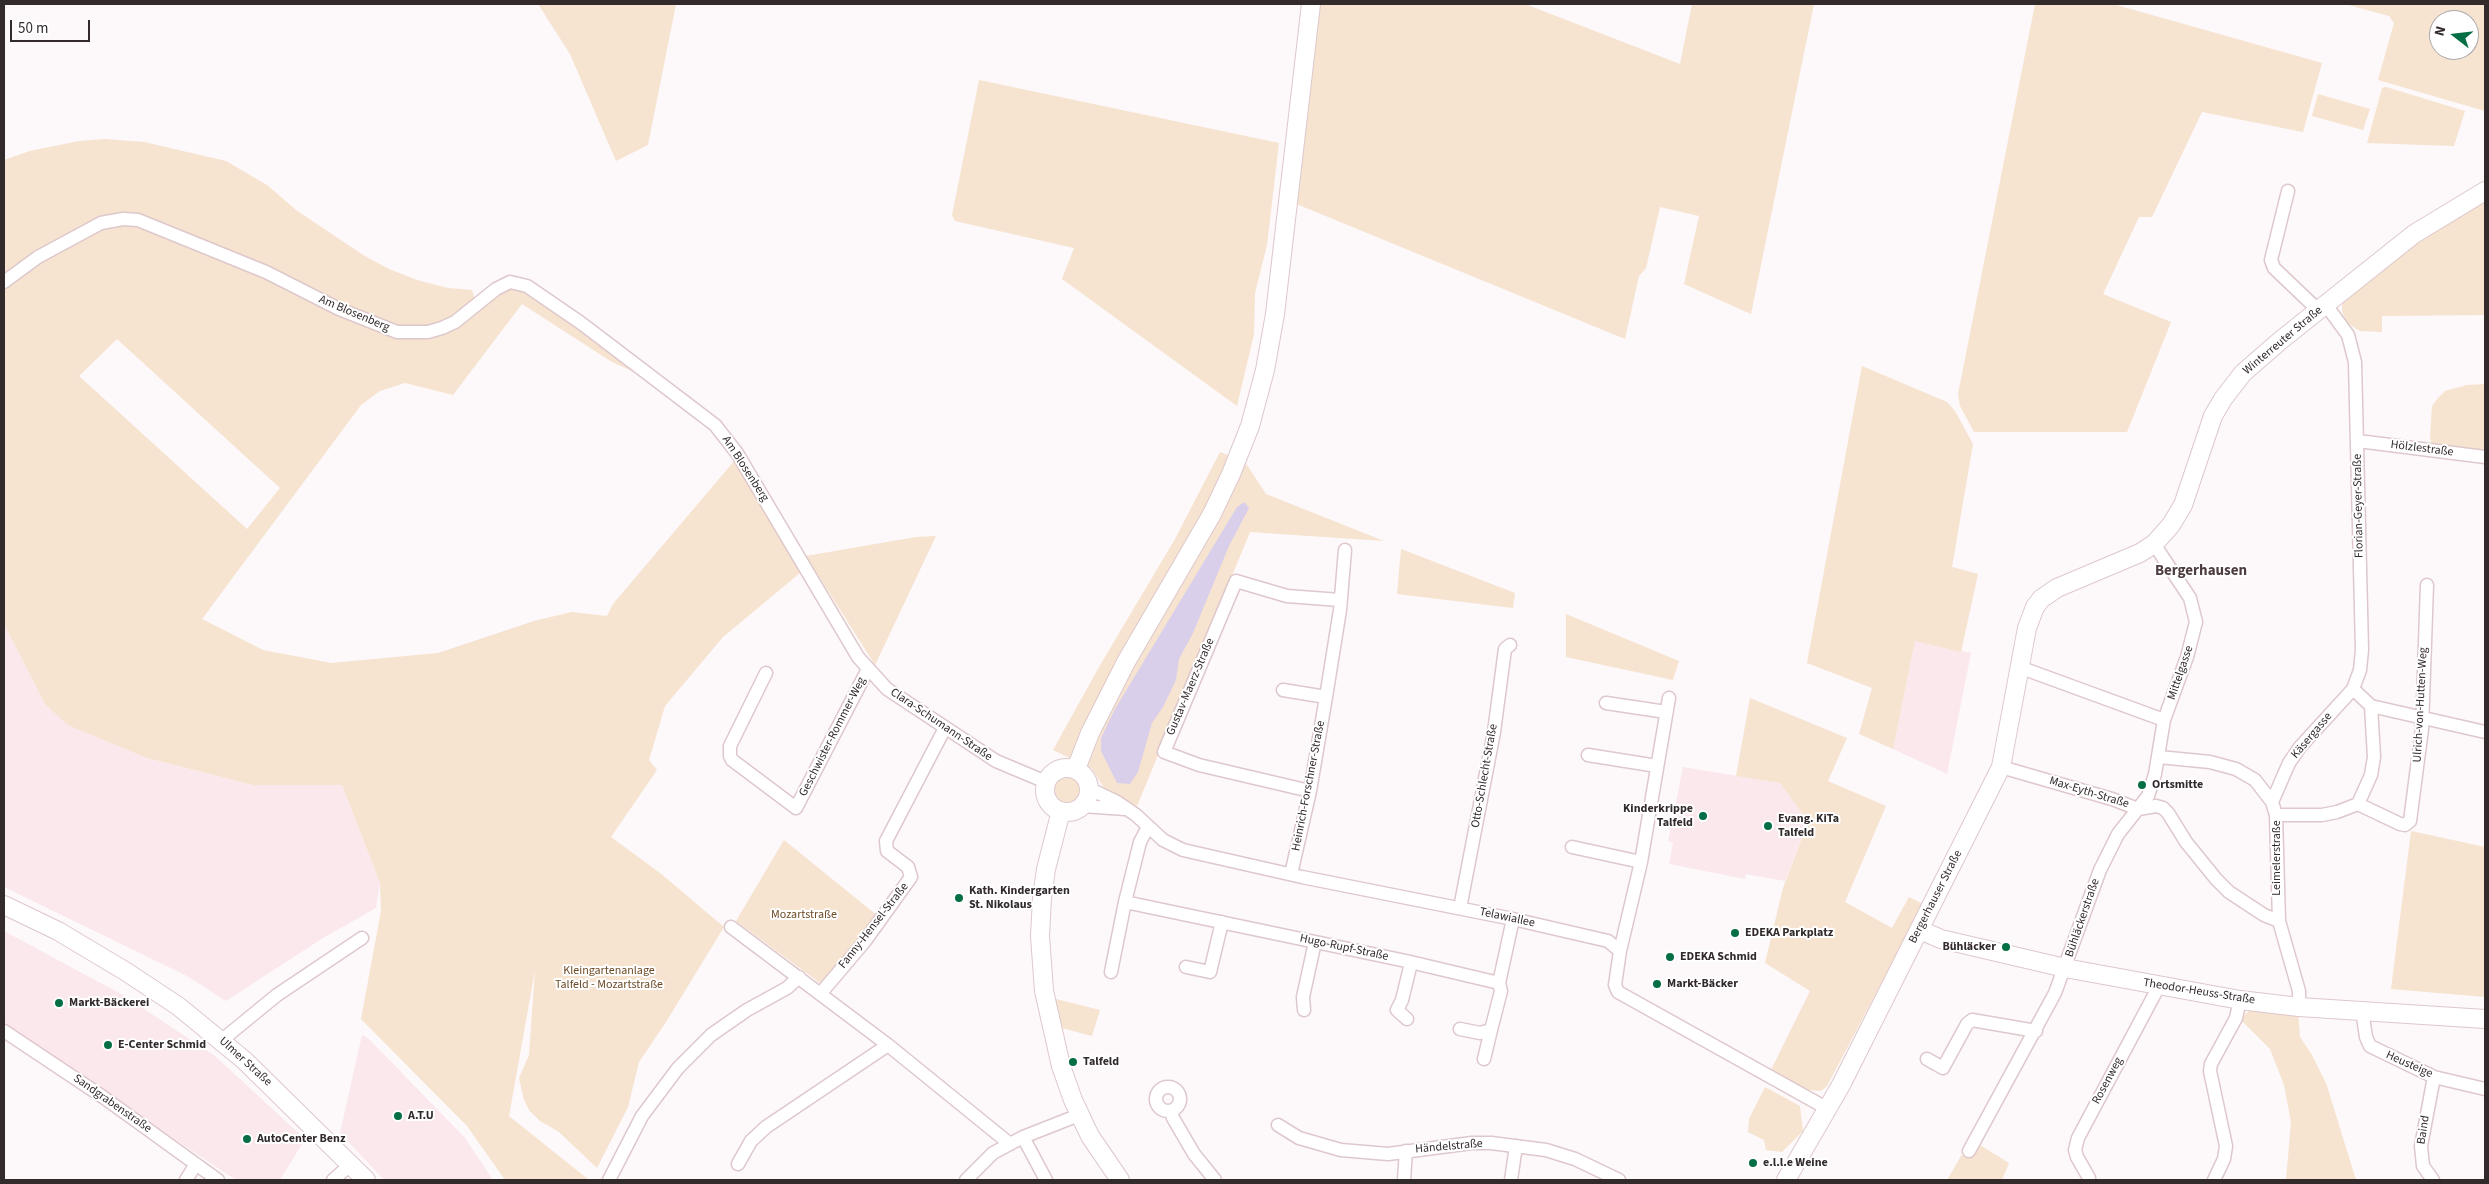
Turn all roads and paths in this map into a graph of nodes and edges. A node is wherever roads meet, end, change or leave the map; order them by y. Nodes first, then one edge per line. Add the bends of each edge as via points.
1 (1312, 4) edge
2 (2288, 191) dead end
3 (2485, 191) edge
4 (4, 282) edge
5 (2322, 308) junction
6 (2358, 441) junction
7 (2485, 457) edge
8 (2154, 544) junction
9 (1345, 550) dead end
10 (807, 569) joint
11 (2427, 585) dead end
12 (2041, 598) joint
13 (1340, 600) junction
14 (1510, 645) dead end
15 (2019, 666) junction
16 (868, 669) junction
17 (766, 673) dead end
18 (2353, 689) junction
19 (1283, 690) dead end
20 (1326, 697) junction
21 (1669, 698) dead end
22 (1606, 703) dead end
23 (2370, 706) junction
24 (1666, 712) junction
25 (2422, 718) junction
26 (2164, 720) junction
27 (945, 728) junction
28 (2485, 732) edge
29 (1588, 755) dead end
30 (2159, 757) junction
31 (1657, 766) junction
32 (2001, 767) junction
33 (1076, 770) junction
34 (1046, 782) junction
35 (1090, 789) junction
36 (1310, 791) junction
37 (2272, 802) junction
38 (2358, 804) junction
39 (1083, 806) junction
40 (2138, 809) junction
41 (1126, 810) junction
42 (1061, 812) junction
43 (2276, 815) junction
44 (1148, 827) junction
45 (1572, 847) dead end
46 (1641, 862) junction
47 (1291, 874) junction
48 (1125, 902) junction
49 (4, 905) edge
50 (1460, 908) junction
51 (1513, 919) junction
52 (2279, 921) junction
53 (1222, 922) junction
54 (731, 927) dead end
55 (1920, 930) junction
56 (362, 938) dead end
57 (1315, 942) junction
58 (1620, 951) junction
59 (1411, 963) junction
60 (1186, 967) dead end
61 (2065, 968) junction
62 (1110, 972) dead end
63 (799, 977) junction
64 (1499, 982) junction
65 (2159, 986) junction
66 (821, 993) junction
67 (2240, 1000) junction
68 (2299, 1007) junction
69 (1304, 1010) dead end
70 (2362, 1010) junction
71 (1407, 1019) dead end
72 (2485, 1019) edge
73 (1460, 1030) dead end
74 (1490, 1030) junction
75 (4, 1031) edge
76 (2036, 1031) junction
77 (222, 1040) junction
78 (888, 1045) junction
79 (1484, 1059) dead end
80 (1927, 1059) dead end
81 (2434, 1077) junction
82 (2485, 1090) edge
83 (1828, 1109) junction
84 (1171, 1111) dead end
85 (1080, 1115) junction
86 (1278, 1126) dead end
87 (1023, 1137) junction
88 (1010, 1144) junction
89 (1516, 1146) junction
90 (1406, 1151) junction
91 (1969, 1152) dead end
92 (196, 1164) junction
93 (350, 1164) junction
94 (738, 1164) dead end
95 (2089, 1178) dead end
96 (186, 1180) edge
97 (218, 1180) edge
98 (333, 1180) edge
99 (366, 1180) edge
100 (609, 1180) edge
101 (966, 1180) edge
102 (1046, 1180) edge
103 (1120, 1180) edge
104 (1215, 1180) edge
105 (1404, 1180) edge
106 (1511, 1180) edge
107 (1619, 1180) edge
108 (1786, 1180) edge
109 (2214, 1180) edge
110 (2433, 1180) edge

1 - 33 street via 1275,314 1250,426 1212,514 1126,662 1094,724
2 - 5 street, Florian-Geyer-Straße via 2271,260 2274,268
3 - 5 street, Winterreuter Straße via 2414,234
4 - 10 street, Am Blosenberg via 38,257 101,223 123,219 138,220 266,272 360,319 396,332 428,332 442,328 455,322 496,289 510,282 526,286 581,322 715,425 737,453
5 - 6 street, Florian-Geyer-Straße via 2348,335 2352,346
5 - 8 street, Winterreuter Straße via 2254,363 2222,399 2213,416 2183,505
6 - 7 street, Hölzlestraße
6 - 18 street, Florian-Geyer-Straße via 2362,650 2360,670
8 - 12 street, Winterreuter Straße
8 - 26 street, Mittelgasse via 2190,598 2196,622
9 - 13 street, Heinrich-Forschner-Straße
10 - 16 street, Clara-Schumann-Straße via 858,658
11 - 25 street, Ulrich-von-Hutten-Weg
12 - 15 street, Bergerhauser Straße via 2030,615
13 - 20 street, Heinrich-Forschner-Straße
13 - 36 street, Gustav-Maerz-Straße via 1287,596 1236,581 1164,752 1198,765
14 - 50 street, Otto-Schlecht-Straße via 1505,650 1492,741
15 - 26 street
15 - 32 street, Bergerhauser Straße
16 - 17 street, Geschwister-Rommer-Weg via 796,808 730,756 730,746
16 - 27 street, Clara-Schumann-Straße via 887,689
18 - 23 street
18 - 37 street, Käsergasse via 2300,747
19 - 20 street
20 - 36 street, Heinrich-Forschner-Straße
21 - 24 street
22 - 24 street
23 - 25 street
23 - 38 street via 2374,756
24 - 31 street
25 - 28 street
25 - 38 street, Ulrich-von-Hutten-Weg via 2412,816 2408,824 2400,824
26 - 30 street, Mittelgasse
27 - 34 street, Clara-Schumann-Straße via 996,761
27 - 66 street, Fanny-Hensel-Straße via 886,841 887,851 908,867 911,877 865,941
29 - 31 street
30 - 37 street via 2236,768 2255,780
30 - 40 street, Mittelgasse via 2148,796
31 - 46 street
32 - 40 street, Max-Eyth-Straße
32 - 55 street, Bergerhauser Straße
33 - 34 street via 1060,769
33 - 35 street via 1085,776
34 - 42 street via 1046,796
35 - 39 street
35 - 41 street, Telawiallee via 1106,795
36 - 47 street, Heinrich-Forschner-Straße
37 - 43 street
38 - 43 street, Leimelerstraße via 2322,815
39 - 41 street
39 - 42 street via 1072,812
40 - 52 street, Max-Eyth-Straße via 2147,806 2163,808 2186,842 2229,892
40 - 61 street, Bühläckerstraße via 2118,834 2100,870
41 - 44 street, Telawiallee
42 - 85 street via 1043,884 1042,969 1050,1023 1061,1066
43 - 52 street, Leimelerstraße
44 - 47 street, Telawiallee via 1163,840 1183,850
44 - 48 street via 1140,842
45 - 46 street
46 - 58 street
47 - 50 street, Telawiallee
48 - 53 street, Hugo-Rupf-Straße
48 - 62 street
49 - 77 street, Ulmer Straße via 58,931 124,970
50 - 51 street, Telawiallee
51 - 58 street, Telawiallee via 1608,941
51 - 64 street
52 - 68 street, Leimelerstraße via 2299,991
53 - 57 street, Hugo-Rupf-Straße
53 - 60 street via 1210,972
54 - 63 street
55 - 61 street, Theodor-Heuss-Straße via 1941,940
55 - 83 street, Bergerhauser Straße
56 - 77 street via 277,996
57 - 59 street, Hugo-Rupf-Straße
57 - 69 street via 1303,997
58 - 83 street via 1615,985 1618,992
59 - 64 street, Hugo-Rupf-Straße
59 - 71 street via 1397,1010
61 - 65 street, Theodor-Heuss-Straße
61 - 76 street, Bühläckerstraße
63 - 66 street
63 - 100 street via 787,988 711,1035 678,1068 642,1116
64 - 74 street via 1501,991
65 - 67 street, Theodor-Heuss-Straße
65 - 95 street, Rosenweg via 2078,1138 2075,1150
66 - 78 street
67 - 68 street, Theodor-Heuss-Straße
67 - 109 street via 2236,1018 2211,1064 2226,1146
68 - 70 street, Theodor-Heuss-Straße
70 - 72 street, Theodor-Heuss-Straße
70 - 81 street, Heusteige via 2370,1046
73 - 74 street via 1480,1034
74 - 79 street
75 - 92 street, Sandgrabenstraße
76 - 80 street via 1972,1020 1943,1068
76 - 91 street, Bühläckerstraße
77 - 93 street, Ulmer Straße
78 - 88 street
78 - 94 street via 766,1127 751,1141
81 - 82 street, Heusteige
81 - 110 street, Baind via 2421,1146 2423,1166
83 - 108 street, Bergerhauser Straße
84 - 104 street via 1194,1154
85 - 87 street
85 - 103 street
86 - 90 street, Händelstraße via 1299,1138 1341,1150 1388,1154
87 - 88 street
87 - 102 street
88 - 101 street via 993,1153
89 - 90 street, Händelstraße via 1472,1143
89 - 106 street
89 - 107 street, Händelstraße via 1546,1150 1575,1159
90 - 105 street
92 - 96 street
92 - 97 street, Sandgrabenstraße
93 - 98 street
93 - 99 street, Ulmer Straße

